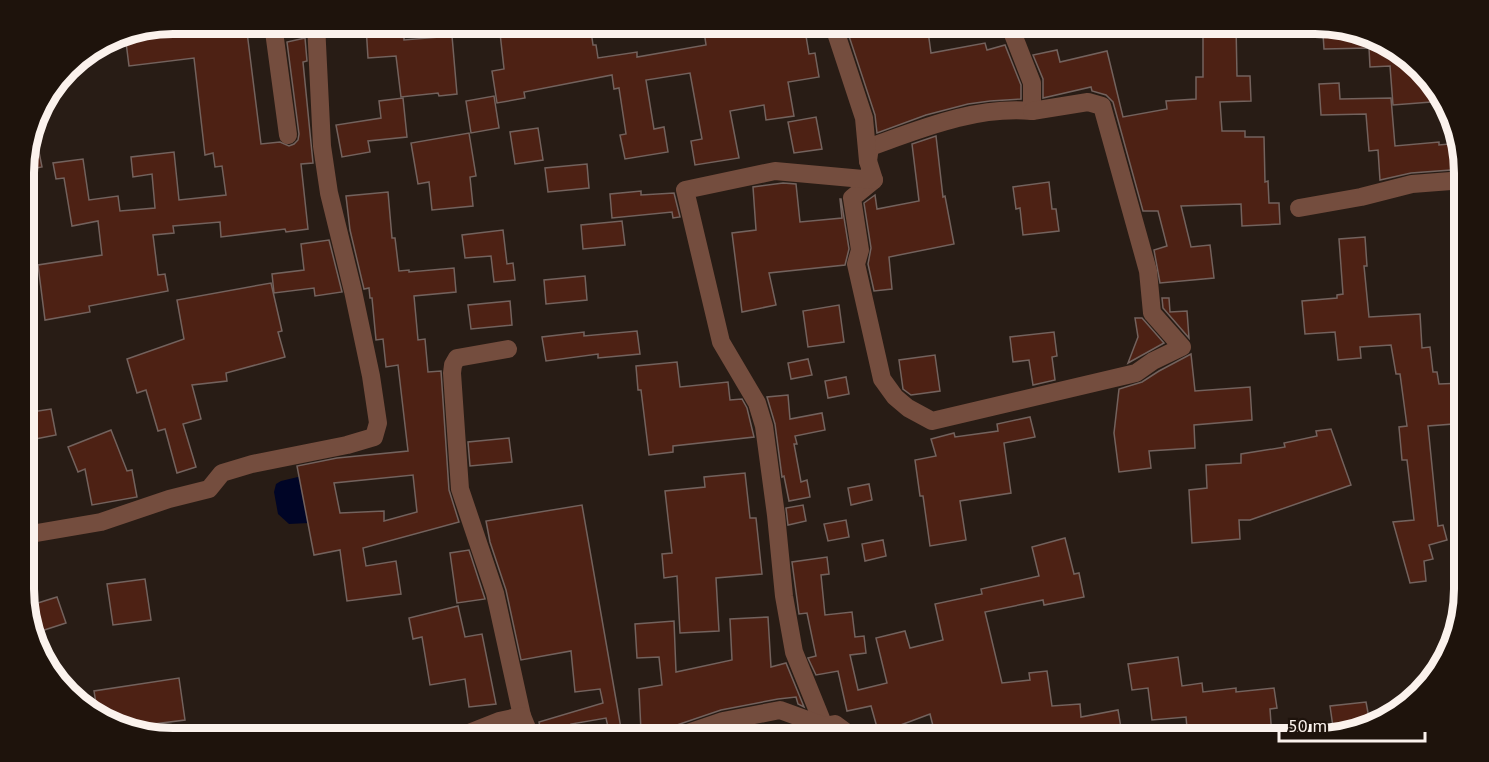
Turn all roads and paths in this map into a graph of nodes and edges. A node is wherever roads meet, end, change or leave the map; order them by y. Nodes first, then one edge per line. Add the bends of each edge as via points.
1 (274, 34) edge
2 (316, 34) edge
3 (836, 34) edge
4 (1013, 34) edge
5 (1032, 111) junction
6 (288, 135) dead end
7 (868, 160) junction
8 (874, 180) junction
9 (1454, 181) edge
10 (1299, 208) dead end
11 (508, 349) dead end
12 (34, 533) edge
13 (522, 716) junction
14 (824, 726) junction
15 (840, 727) edge
16 (484, 728) edge
17 (527, 728) edge
18 (706, 728) edge

1 - 6 street
2 - 12 street via 322,146 370,376 378,423 374,437 252,464 222,473 209,489 101,522
3 - 7 street via 864,118
4 - 5 street via 1032,83
5 - 7 street via 970,114 925,127 870,147
5 - 8 street via 1088,102 1102,106 1148,271 1152,313 1182,347 1136,374 932,421 908,408 882,379 856,264 860,250 852,198
7 - 8 street
8 - 14 street via 775,171 685,190 721,342 757,403 764,426 794,652
9 - 10 street via 1412,184
11 - 13 street via 457,358 452,374 460,489 495,593
13 - 16 street
13 - 17 street
14 - 15 street
14 - 18 street via 780,711

